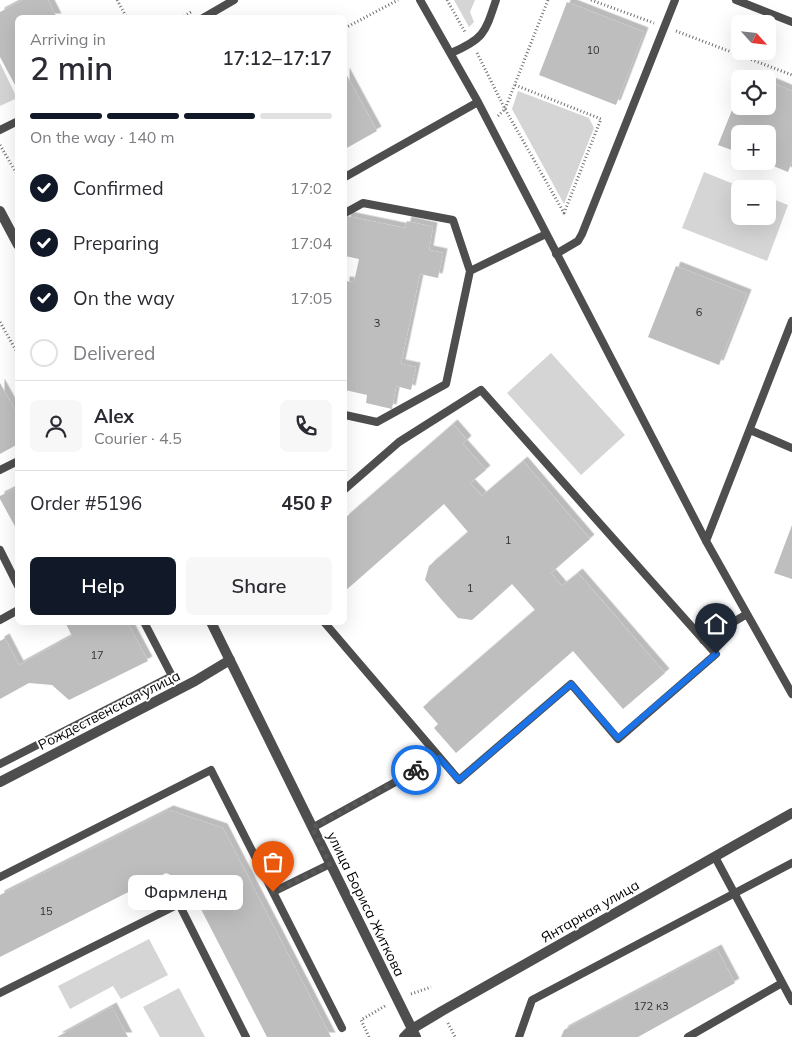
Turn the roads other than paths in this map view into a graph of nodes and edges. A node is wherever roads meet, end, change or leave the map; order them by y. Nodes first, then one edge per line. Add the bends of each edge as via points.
1 (234, 0) edge
2 (420, 0) edge
3 (496, 0) edge
4 (676, 0) edge
5 (736, 0) edge
6 (208, 15) edge
7 (792, 22) edge
8 (451, 53) junction
9 (478, 102) junction
10 (15, 122) edge
11 (0, 130) edge
12 (347, 176) edge
13 (0, 211) edge
14 (347, 212) edge
15 (546, 234) junction
16 (15, 239) edge
17 (556, 254) junction
18 (470, 271) junction
19 (792, 321) edge
20 (347, 415) edge
21 (750, 430) junction
22 (792, 448) edge
23 (15, 462) edge
24 (0, 470) edge
25 (347, 487) edge
26 (706, 541) junction
27 (0, 550) edge
28 (15, 580) edge
29 (15, 612) edge
30 (747, 614) junction
31 (0, 620) edge
32 (146, 625) edge
33 (212, 625) edge
34 (327, 625) edge
35 (703, 640) junction
36 (230, 660) junction
37 (790, 684) edge
38 (792, 694) edge
39 (439, 758) junction
40 (0, 764) edge
41 (0, 782) edge
42 (792, 813) edge
43 (312, 828) junction
44 (715, 858) junction
45 (792, 863) edge
46 (330, 864) junction
47 (0, 877) edge
48 (273, 892) junction
49 (734, 894) junction
50 (782, 983) junction
51 (0, 993) edge
52 (792, 1001) edge
53 (342, 1028) dead end
54 (414, 1033) edge
55 (246, 1037) edge
56 (404, 1037) edge
57 (519, 1037) edge
58 (688, 1037) edge

1 - 6 lane
2 - 8 lane
3 - 8 lane via 486,29 472,44
4 - 17 lane via 582,234 578,241
5 - 7 lane
8 - 9 lane
9 - 12 lane
9 - 15 lane
10 - 11 lane
13 - 16 street
14 - 18 lane via 363,202 453,220
15 - 17 lane
15 - 18 lane
17 - 26 lane
18 - 20 lane via 446,384 377,422
19 - 21 lane
21 - 22 lane
21 - 26 lane
23 - 24 lane
25 - 35 lane via 399,442 481,390
26 - 30 lane
27 - 28 lane
29 - 31 lane
30 - 35 lane
30 - 37 lane
32 - 40 lane via 172,676
33 - 36 street, улица Бориса Житкова
34 - 39 lane
35 - 39 lane via 716,654 618,738 571,684 459,780
36 - 41 street, Рождественская улица
36 - 43 street, улица Бориса Житкова
37 - 38 lane
39 - 43 lane
42 - 44 street, Янтарная улица
43 - 46 street, улица Бориса Житкова
44 - 49 lane
44 - 54 street, Янтарная улица via 442,1011
45 - 49 lane
46 - 48 lane
46 - 54 street, улица Бориса Житкова
47 - 48 lane via 211,770
48 - 53 lane
49 - 50 lane
49 - 57 lane via 532,1000
50 - 52 lane
50 - 58 lane
51 - 55 lane via 179,904
54 - 56 street, Янтарная улица

